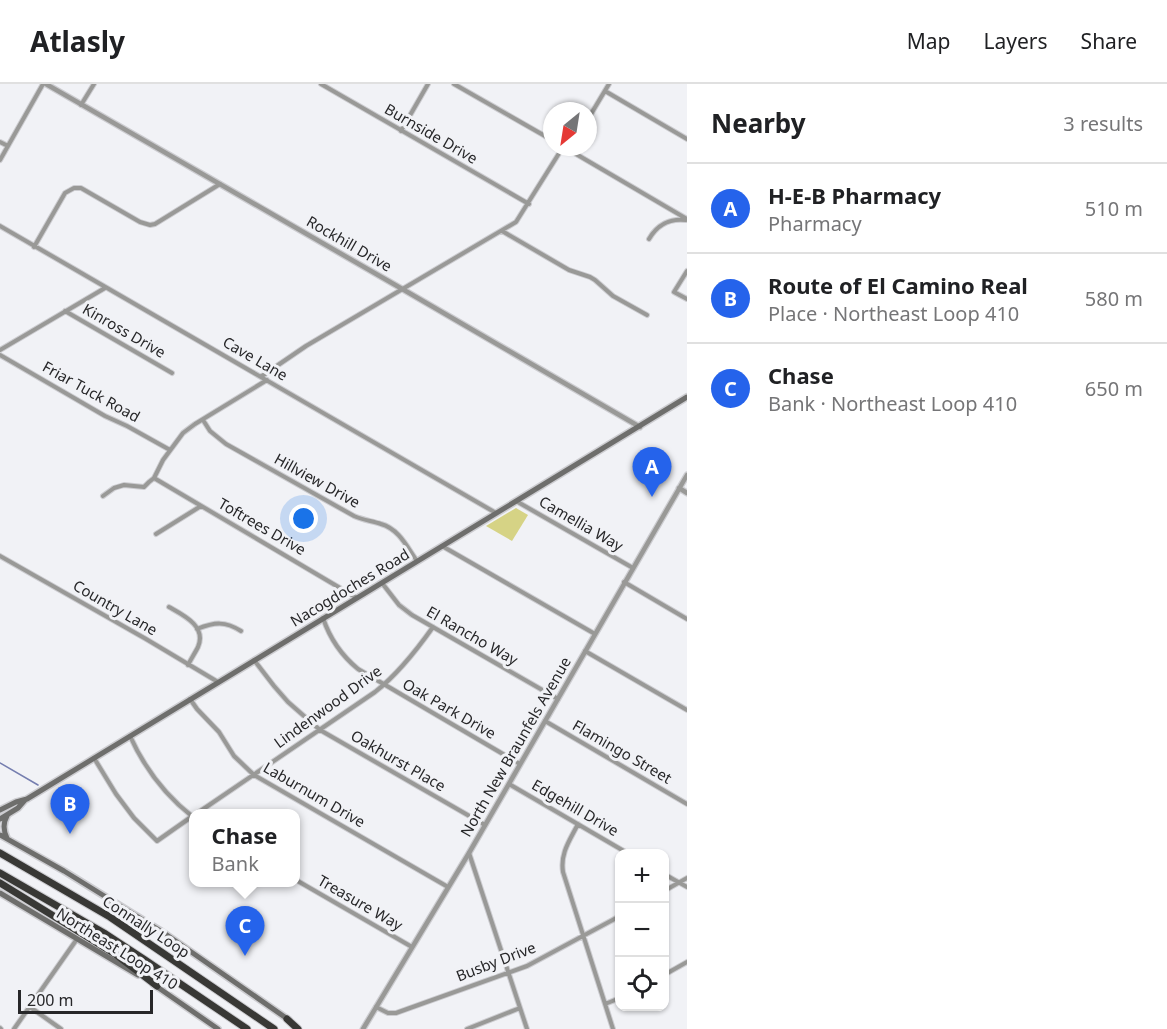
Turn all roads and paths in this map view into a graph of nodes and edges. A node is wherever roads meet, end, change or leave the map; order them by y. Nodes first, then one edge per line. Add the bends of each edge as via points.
1 (44, 84) edge
2 (94, 84) edge
3 (321, 84) edge
4 (428, 84) edge
5 (454, 84) edge
6 (609, 84) edge
7 (605, 91) junction
8 (597, 104) edge
9 (81, 105) junction
10 (401, 130) junction
11 (543, 135) edge
12 (687, 139) edge
13 (0, 142) edge
14 (8, 146) junction
15 (558, 156) edge
16 (583, 156) edge
17 (0, 160) edge
18 (220, 184) junction
19 (529, 204) junction
20 (687, 219) edge
21 (0, 226) edge
22 (502, 231) junction
23 (648, 239) dead end
24 (34, 247) junction
25 (687, 271) edge
26 (106, 287) junction
27 (404, 290) junction
28 (687, 299) edge
29 (65, 311) junction
30 (647, 315) dead end
31 (0, 350) edge
32 (0, 354) edge
33 (172, 373) dead end
34 (261, 376) junction
35 (267, 380) junction
36 (687, 397) edge
37 (203, 420) junction
38 (640, 427) junction
39 (170, 450) junction
40 (687, 475) edge
41 (154, 478) junction
42 (679, 488) junction
43 (687, 493) edge
44 (103, 496) dead end
45 (516, 501) junction
46 (201, 506) junction
47 (497, 513) junction
48 (156, 534) dead end
49 (442, 546) junction
50 (0, 556) edge
51 (417, 561) junction
52 (633, 568) junction
53 (624, 582) junction
54 (382, 583) junction
55 (357, 597) junction
56 (169, 607) dead end
57 (323, 618) junction
58 (687, 619) edge
59 (433, 627) junction
60 (197, 629) junction
61 (241, 631) dead end
62 (595, 634) junction
63 (585, 651) junction
64 (254, 660) junction
65 (188, 665) junction
66 (218, 682) junction
67 (384, 685) junction
68 (190, 699) junction
69 (558, 699) junction
70 (687, 710) edge
71 (545, 721) junction
72 (320, 730) junction
73 (129, 736) junction
74 (93, 757) junction
75 (520, 764) junction
76 (254, 775) junction
77 (509, 784) junction
78 (27, 799) junction
79 (687, 804) edge
80 (203, 809) edge
81 (0, 810) edge
82 (189, 812) edge
83 (9, 813) junction
84 (0, 819) edge
85 (189, 819) edge
86 (578, 824) junction
87 (485, 825) junction
88 (0, 836) edge
89 (8, 839) junction
90 (620, 849) edge
91 (469, 853) junction
92 (3, 855) edge
93 (0, 873) edge
94 (669, 877) edge
95 (687, 878) edge
96 (300, 882) edge
97 (679, 882) junction
98 (0, 883) edge
99 (448, 887) junction
100 (687, 887) edge
101 (669, 888) edge
102 (0, 893) edge
103 (615, 919) edge
104 (583, 936) junction
105 (77, 938) junction
106 (412, 947) junction
107 (687, 962) edge
108 (669, 972) edge
109 (508, 973) junction
110 (157, 986) junction
111 (615, 1000) edge
112 (605, 1004) junction
113 (30, 1006) junction
114 (376, 1007) junction
115 (520, 1008) junction
116 (287, 1019) junction
117 (14, 1029) edge
118 (61, 1029) edge
119 (219, 1029) edge
120 (247, 1029) edge
121 (274, 1029) edge
122 (298, 1029) edge
123 (303, 1029) edge
124 (363, 1029) edge
125 (467, 1029) edge
126 (527, 1029) edge
127 (613, 1029) edge

1 - 9 street, Rockhill Drive
1 - 14 street
2 - 9 street
3 - 10 street, Burnside Drive
4 - 10 street
5 - 11 street
6 - 7 street
7 - 8 street
7 - 12 street
9 - 18 street, Rockhill Drive
10 - 19 street, Burnside Drive
13 - 14 street
14 - 17 street
15 - 19 street
16 - 20 street
18 - 24 street via 150,225 81,188 69,189
18 - 27 street, Rockhill Drive
19 - 22 street via 516,222
20 - 23 street via 667,222
21 - 24 street, Cave Lane
22 - 27 street
22 - 30 street via 568,270 590,277 613,296
24 - 26 street, Cave Lane
25 - 28 street via 675,292
26 - 29 street
26 - 34 street, Cave Lane
27 - 34 street
27 - 38 street, Rockhill Drive
29 - 31 street
29 - 33 street, Kinross Drive
32 - 39 street, Friar Tuck Road
34 - 35 street, Cave Lane
35 - 37 street
35 - 47 street, Cave Lane
36 - 38 main road, Nacogdoches Road
37 - 39 street via 183,433
37 - 51 street, Hillview Drive via 226,444 354,516 394,530
38 - 45 main road, Nacogdoches Road
39 - 41 street
40 - 42 street, North New Braunfels Avenue
41 - 44 street via 144,488 124,485
41 - 46 street, Toftrees Drive
42 - 43 street
42 - 52 street, North New Braunfels Avenue
45 - 47 main road, Nacogdoches Road
45 - 52 street, Camellia Way
46 - 48 street
46 - 55 street, Toftrees Drive
47 - 49 main road, Nacogdoches Road
49 - 51 main road, Nacogdoches Road
49 - 62 street
50 - 65 street, Country Lane
51 - 54 main road, Nacogdoches Road
52 - 53 street, North New Braunfels Avenue
53 - 58 street
53 - 62 street, North New Braunfels Avenue
54 - 55 main road, Nacogdoches Road
54 - 59 street, El Rancho Way via 406,610
55 - 57 main road, Nacogdoches Road
56 - 60 street
57 - 64 main road, Nacogdoches Road
57 - 67 street, Oak Park Drive via 343,655
59 - 67 street, Lindenwood Drive
59 - 69 street, El Rancho Way
60 - 61 street via 223,624
60 - 65 street via 200,641
62 - 63 street, North New Braunfels Avenue
63 - 69 street, North New Braunfels Avenue
63 - 70 street
64 - 66 main road, Nacogdoches Road
64 - 72 street, Oakhurst Place via 288,702
65 - 66 street, Country Lane
66 - 68 main road, Nacogdoches Road
67 - 72 street, Lindenwood Drive
67 - 75 street, Oak Park Drive
68 - 73 main road, Nacogdoches Road
68 - 76 street, Laburnum Drive via 234,756
69 - 71 street, North New Braunfels Avenue
71 - 75 street, North New Braunfels Avenue
71 - 79 street, Flamingo Street
72 - 76 street, Lindenwood Drive
72 - 87 street, Oakhurst Place
73 - 74 main road, Nacogdoches Road
73 - 82 street via 155,777
74 - 78 main road, Nacogdoches Road
74 - 85 street, Lindenwood Drive via 134,818 157,841
75 - 77 street, North New Braunfels Avenue
76 - 80 street, Lindenwood Drive
76 - 99 street, Laburnum Drive
77 - 86 street, Edgehill Drive
77 - 87 street, North New Braunfels Avenue
78 - 81 main road, Nacogdoches Road
78 - 83 main road, Nacogdoches Road
83 - 84 main road, Nacogdoches Road
83 - 89 main road via 4,822
86 - 90 street, Edgehill Drive
86 - 104 street via 562,863
87 - 91 street, North New Braunfels Avenue
88 - 89 main road
89 - 116 main road via 165,933
91 - 99 street, North New Braunfels Avenue
91 - 109 street
92 - 121 highway, Connally Loop via 110,917
93 - 120 highway, Connally Loop via 112,939
94 - 97 street
95 - 97 street
96 - 106 street, Treasure Way
97 - 100 street
97 - 101 street
98 - 110 highway via 115,954
99 - 106 street, North New Braunfels Avenue
102 - 105 main road, Northeast Loop 410
103 - 104 street, Busby Drive
104 - 109 street, Busby Drive
104 - 112 street
105 - 110 main road, Northeast Loop 410
105 - 113 street
106 - 114 street, North New Braunfels Avenue
107 - 108 street
109 - 114 street, Busby Drive via 396,1012
109 - 115 street
110 - 119 main road, Northeast Loop 410
111 - 112 street
112 - 127 street
113 - 117 street
113 - 118 street
114 - 124 street, North New Braunfels Avenue
115 - 125 street
115 - 126 street
116 - 122 highway
116 - 123 main road

